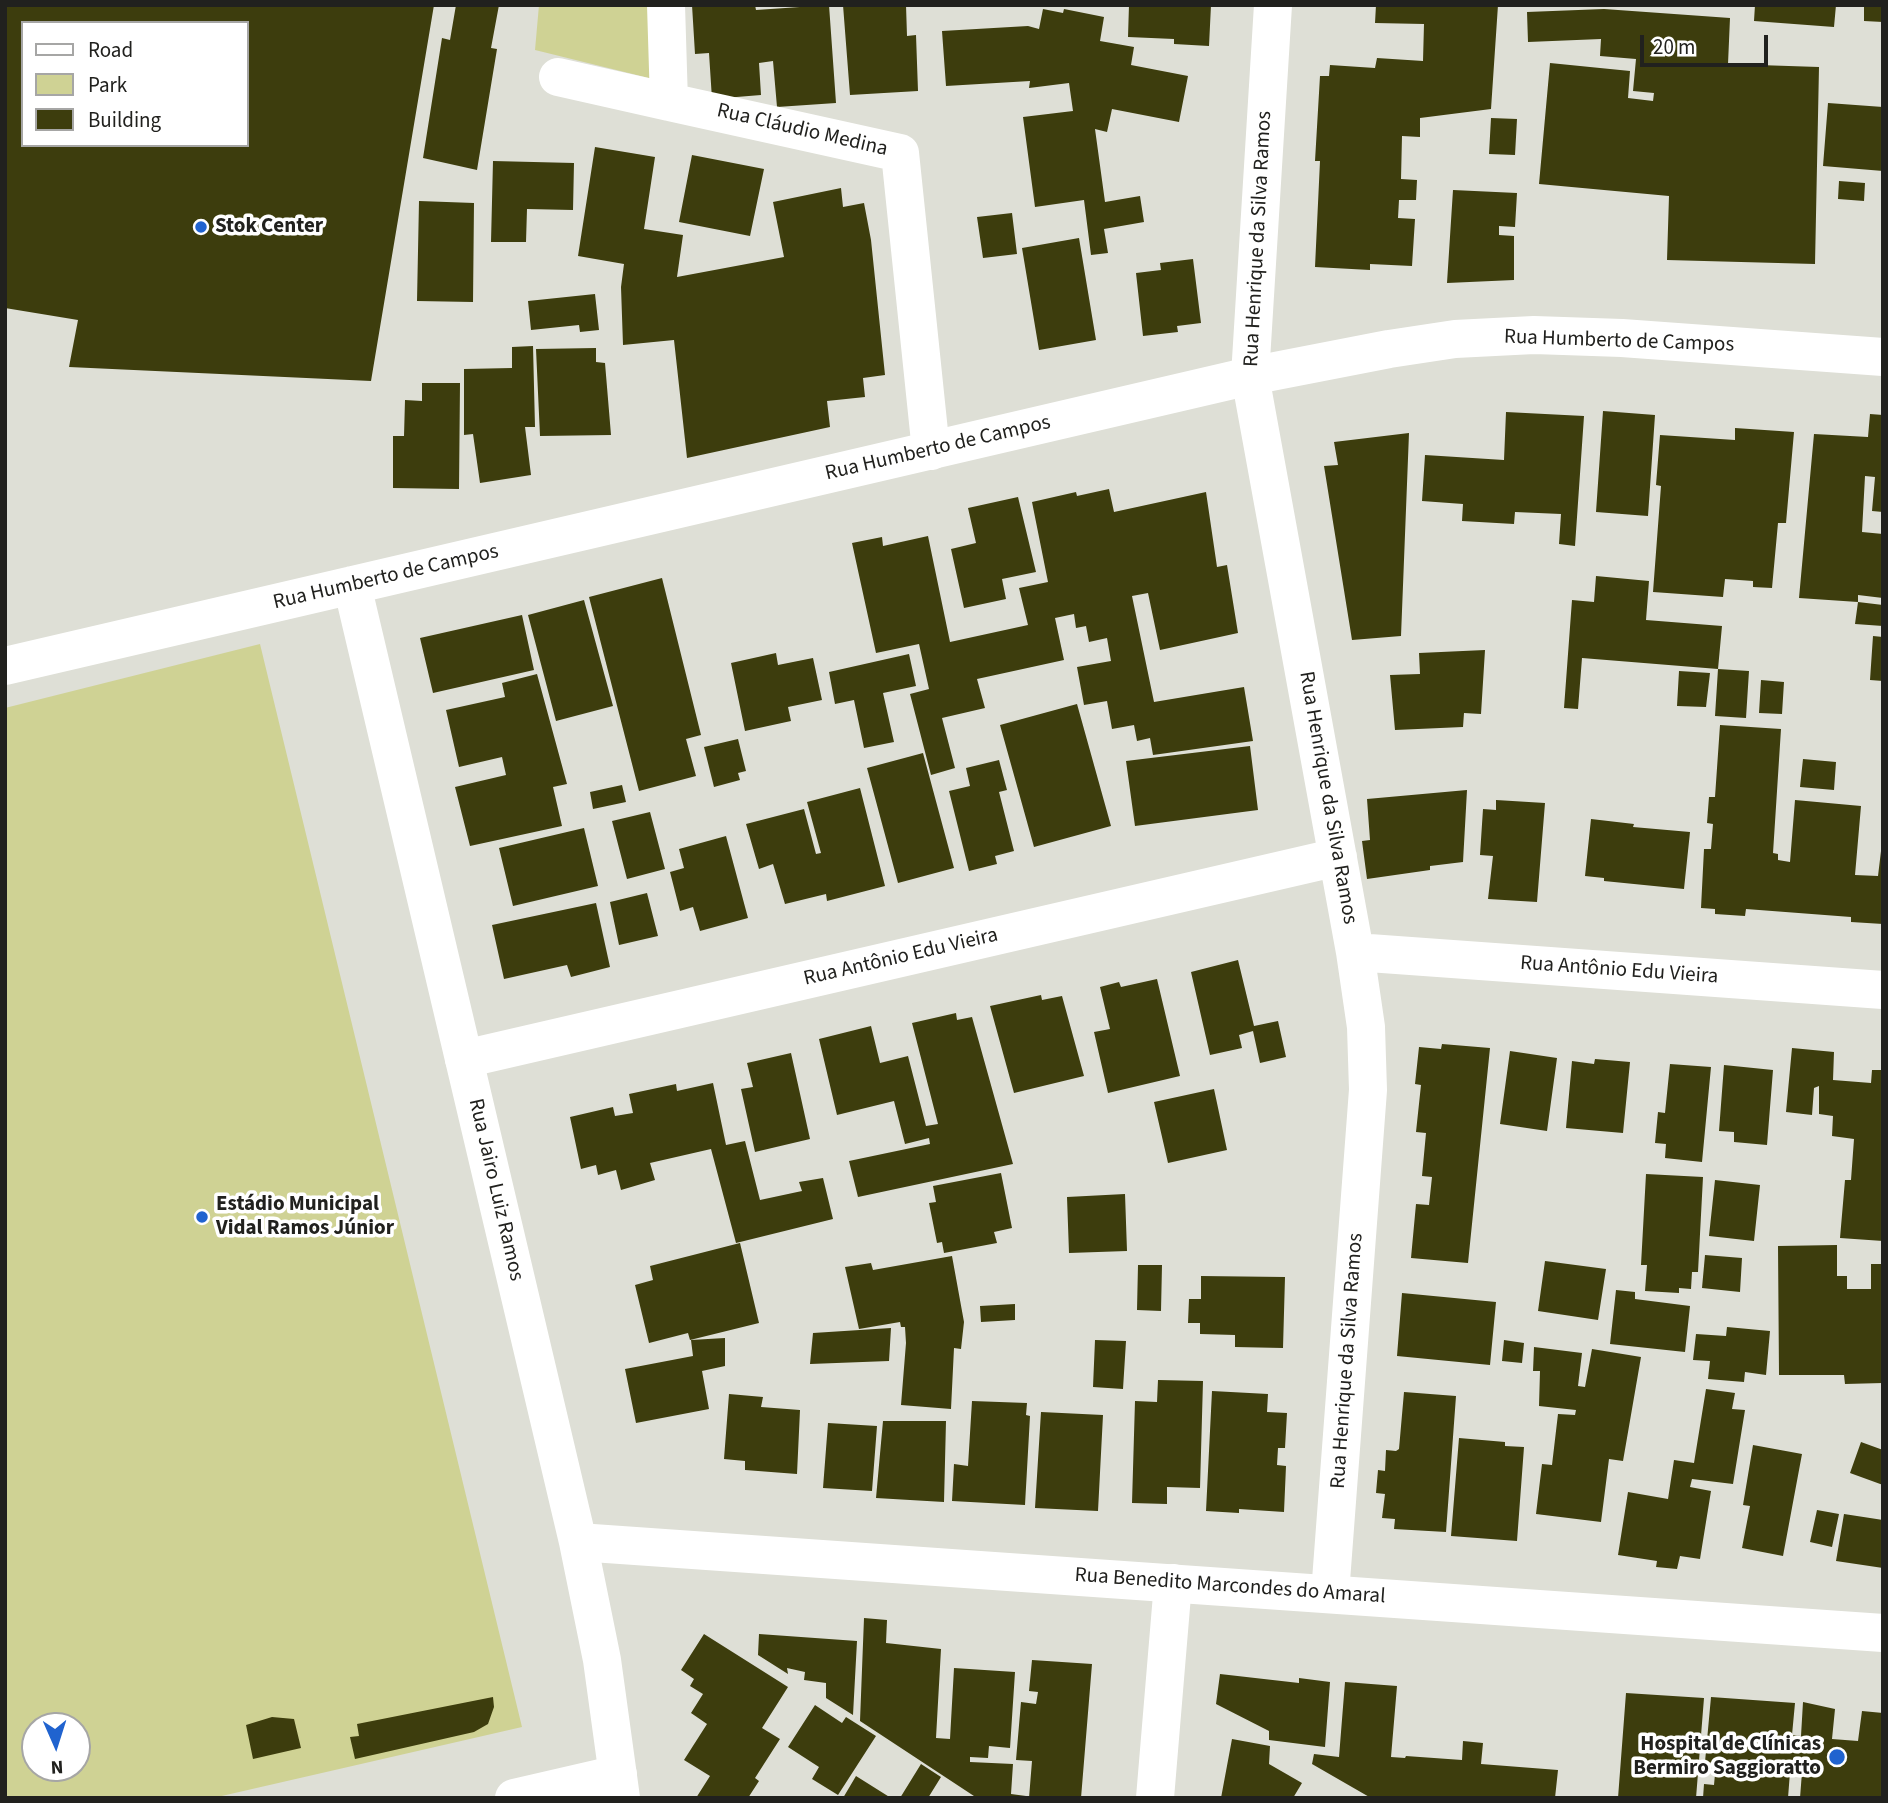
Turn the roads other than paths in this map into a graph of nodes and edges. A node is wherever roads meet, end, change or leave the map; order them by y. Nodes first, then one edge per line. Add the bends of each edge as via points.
1 (666, 5) edge
2 (1273, 5) edge
3 (558, 77) dead end
4 (669, 102) junction
5 (1883, 357) edge
6 (1250, 376) junction
7 (931, 451) junction
8 (352, 585) junction
9 (5, 666) edge
10 (1338, 857) junction
11 (1356, 952) junction
12 (1883, 990) edge
13 (464, 1059) junction
14 (578, 1542) junction
15 (1173, 1583) junction
16 (1330, 1594) junction
17 (1883, 1633) edge
18 (619, 1786) edge
19 (514, 1798) edge
20 (1155, 1798) edge

1 - 4 street
2 - 6 street, Rua Henrique da Silva Ramos
3 - 4 street
4 - 7 street, Rua Cláudio Medina via 900,153
5 - 6 street, Rua Humberto de Campos via 1534,335 1402,347
6 - 7 street, Rua Humberto de Campos
6 - 10 street, Rua Henrique da Silva Ramos
7 - 8 street, Rua Humberto de Campos
8 - 9 street, Rua Humberto de Campos
8 - 13 street, Rua Jairo Luiz Ramos
10 - 11 street, Rua Henrique da Silva Ramos
10 - 13 street, Rua Antônio Edu Vieira
11 - 12 street, Rua Antônio Edu Vieira
11 - 16 street, Rua Henrique da Silva Ramos via 1368,1090
13 - 14 street, Rua Jairo Luiz Ramos
14 - 15 street, Rua Benedito Marcondes do Amaral
14 - 18 street, Rua Jairo Luiz Ramos via 602,1660
15 - 16 street, Rua Benedito Marcondes do Amaral
15 - 20 street
16 - 17 street, Rua Benedito Marcondes do Amaral
18 - 19 street

